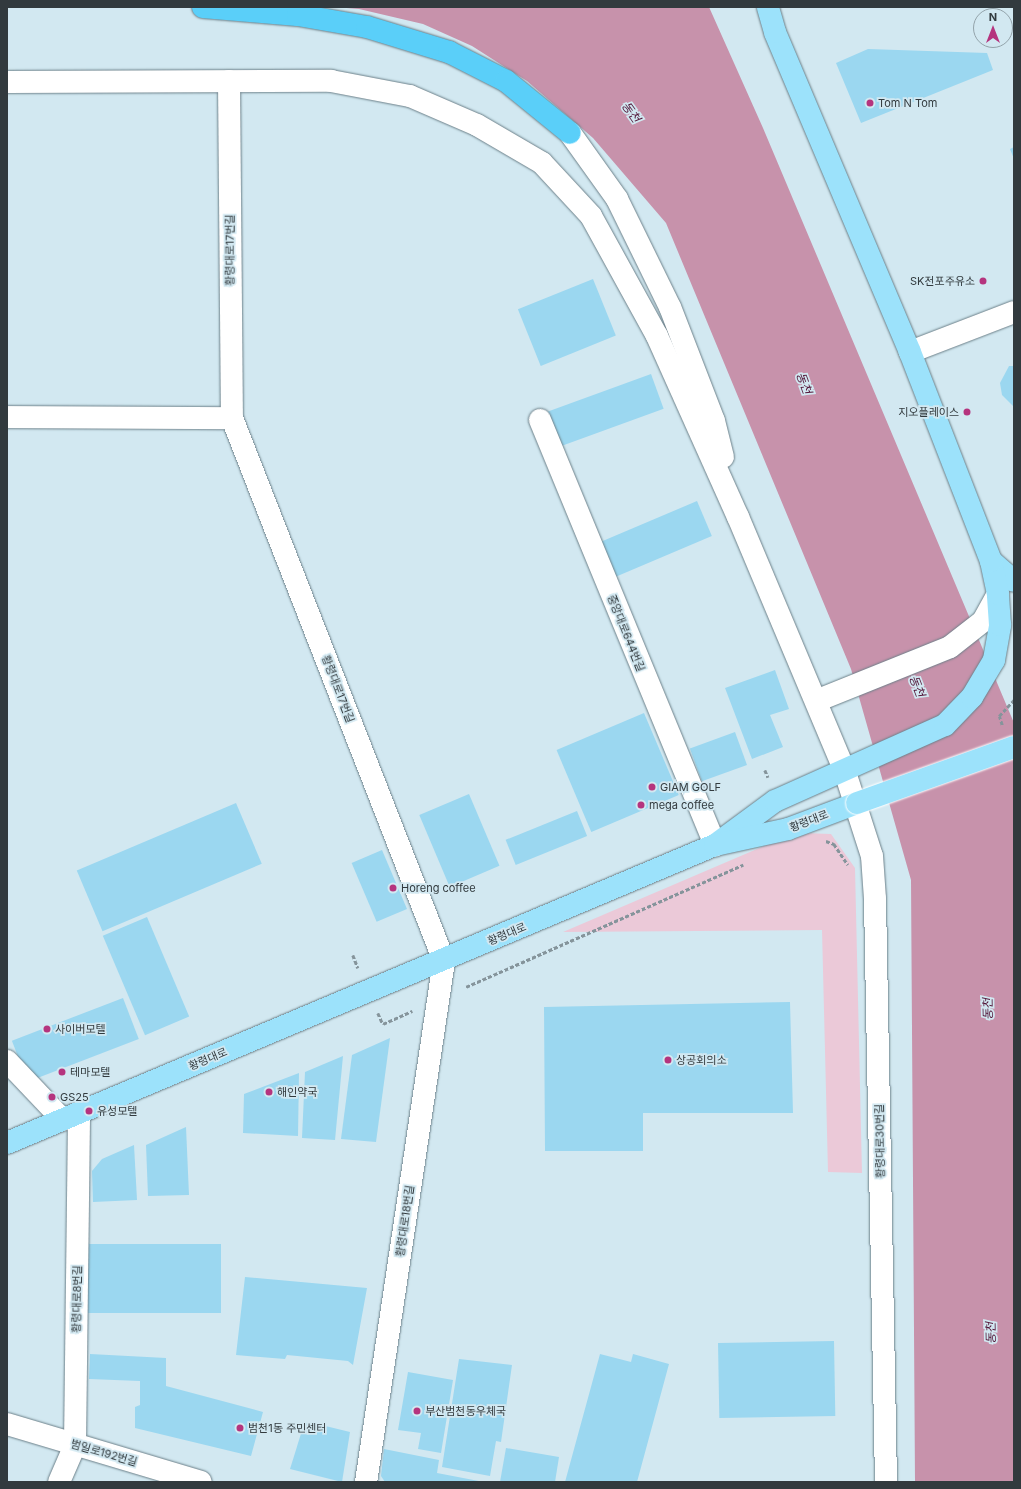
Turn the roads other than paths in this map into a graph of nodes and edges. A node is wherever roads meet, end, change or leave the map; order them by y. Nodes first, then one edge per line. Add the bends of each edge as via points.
1 (203, 7) edge
2 (768, 7) edge
3 (229, 81) junction
4 (7, 82) edge
5 (570, 133) joint
6 (1014, 312) edge
7 (910, 352) junction
8 (7, 417) edge
9 (232, 418) junction
10 (540, 420) dead end
11 (738, 516) junction
12 (1006, 588) edge
13 (816, 701) junction
14 (1014, 747) edge
15 (844, 769) junction
16 (857, 803) junction
17 (715, 845) junction
18 (444, 961) junction
19 (7, 1060) edge
20 (71, 1116) junction
21 (7, 1143) edge
22 (7, 1424) edge
23 (75, 1445) junction
24 (60, 1482) edge
25 (201, 1482) edge
26 (366, 1482) edge
27 (886, 1482) edge

1 - 5 highway via 298,15 367,27 449,52 506,81
2 - 7 main road via 775,32
3 - 4 street
3 - 9 street, 황령대로17번길
3 - 11 street via 331,81 410,96 477,125 542,163 591,216 657,336
5 - 11 street via 618,199 670,307 714,421
6 - 7 street
7 - 12 main road via 991,561
8 - 9 street
9 - 18 street, 황령대로17번길
10 - 17 street, 중앙대로644번길
11 - 13 street
12 - 13 street via 983,621 950,647
12 - 15 main road via 994,660 972,697 945,725
13 - 15 street
14 - 16 main road, 황령대로, bridge
15 - 16 street
15 - 17 main road via 775,801
16 - 17 main road, 황령대로 via 788,830
16 - 27 street, 황령대로30번길 via 872,856 875,899
17 - 18 main road, 황령대로
18 - 20 main road, 황령대로
18 - 26 street, 황령대로18번길
19 - 20 street
20 - 21 main road, 황령대로
20 - 23 street, 황령대로8번길
22 - 23 street, 범일로192번길
23 - 24 street, 황령대로8번길
23 - 25 street, 범일로192번길

